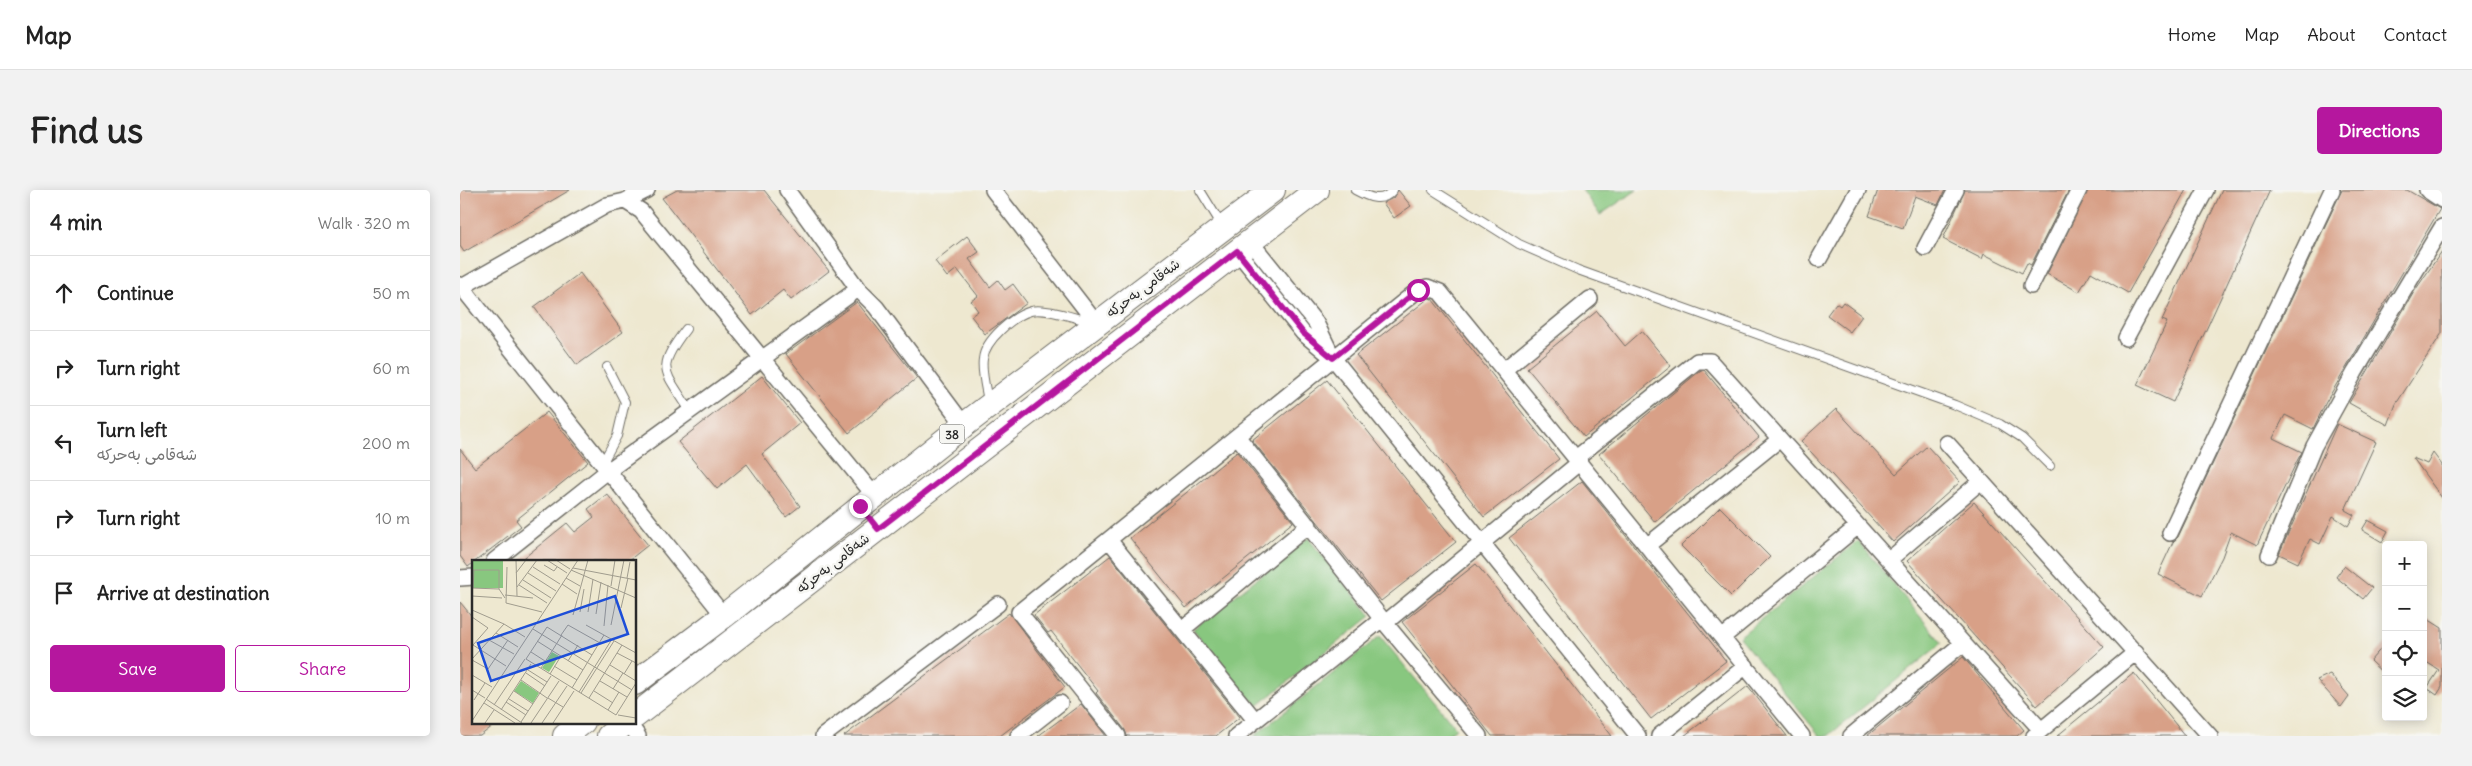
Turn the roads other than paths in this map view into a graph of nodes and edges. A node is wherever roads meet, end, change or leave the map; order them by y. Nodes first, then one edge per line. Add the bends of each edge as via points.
1 (647, 190) edge
2 (786, 190) edge
3 (993, 190) edge
4 (1200, 190) edge
5 (1273, 190) edge
6 (1317, 190) edge
7 (1355, 190) edge
8 (1394, 190) edge
9 (1433, 190) edge
10 (1858, 190) edge
11 (1956, 190) edge
12 (2080, 190) edge
13 (2206, 190) edge
14 (2332, 190) edge
15 (2427, 190) edge
16 (2442, 200) edge
17 (625, 201) junction
18 (1223, 227) junction
19 (2442, 227) edge
20 (1244, 246) junction
21 (1925, 248) dead end
22 (1819, 260) dead end
23 (460, 286) edge
24 (2031, 286) dead end
25 (858, 289) junction
26 (1590, 299) dead end
27 (1096, 323) junction
28 (686, 329) dead end
29 (2126, 338) dead end
30 (1333, 358) junction
31 (762, 359) junction
32 (607, 367) dead end
33 (1504, 370) junction
34 (988, 406) junction
35 (690, 411) junction
36 (964, 425) junction
37 (1238, 436) junction
38 (1780, 439) junction
39 (1948, 443) dead end
40 (1578, 460) junction
41 (606, 466) junction
42 (2050, 466) dead end
43 (1981, 481) junction
44 (867, 500) junction
45 (1309, 525) junction
46 (1858, 526) junction
47 (878, 529) junction
48 (2170, 533) dead end
49 (819, 538) junction
50 (1109, 540) junction
51 (1484, 542) junction
52 (1648, 545) junction
53 (2269, 555) dead end
54 (495, 560) edge
55 (837, 560) junction
56 (1889, 560) junction
57 (998, 604) dead end
58 (724, 616) junction
59 (1383, 621) junction
60 (1183, 629) junction
61 (1723, 637) junction
62 (1963, 643) junction
63 (2136, 652) junction
64 (1746, 666) junction
65 (636, 682) edge
66 (1060, 703) dead end
67 (636, 715) edge
68 (1255, 720) junction
69 (624, 724) edge
70 (629, 724) edge
71 (2037, 733) edge
72 (1473, 734) edge
73 (609, 736) edge
74 (638, 736) edge
75 (822, 736) edge
76 (1018, 736) edge
77 (1118, 736) edge
78 (1236, 736) edge
79 (1638, 736) edge
80 (1659, 736) edge
81 (1802, 736) edge
82 (1851, 736) edge
83 (2210, 736) edge

1 - 17 street
2 - 25 street
3 - 27 street
4 - 18 lane
5 - 18 main road, شەقامی بەحرکە / 38
6 - 20 main road, شەقامی بەحرکە / 38
7 - 8 lane via 1377,199
9 - 42 lane via 1519,244 1578,270 2000,424 2022,438
10 - 22 street
11 - 21 street
12 - 24 street
13 - 29 street
14 - 48 street
15 - 16 street
17 - 23 street via 608,205
17 - 31 street via 641,211
18 - 27 main road, شەقامی بەحرکە / 38
19 - 53 street via 2314,446
20 - 30 street via 1303,333
20 - 47 main road, شەقامی بەحرکە / 38
23 - 41 street
25 - 31 street
25 - 36 street via 876,307
26 - 33 street
27 - 34 main road, شەقامی بەحرکە / 38
27 - 34 lane via 1031,311 1006,325 990,340 983,359
28 - 35 lane via 670,349 665,371
30 - 33 street via 1418,290 1427,287 1440,292
30 - 37 street
30 - 51 street
31 - 35 street
31 - 44 street
32 - 41 lane via 625,402
33 - 40 street
34 - 36 main road, شەقامی بەحرکە / 38
35 - 41 street
36 - 44 main road, شەقامی بەحرکە / 38
37 - 45 street
37 - 50 street
38 - 40 street via 1713,364 1701,360
38 - 46 street
38 - 52 street
39 - 43 street
40 - 51 street
40 - 52 street
41 - 54 street
41 - 58 street
43 - 56 street
43 - 63 street
44 - 47 main road
44 - 49 main road, شەقامی بەحرکە / 38
45 - 59 street
45 - 60 street
46 - 56 street
46 - 61 street
47 - 55 main road, شەقامی بەحرکە / 38
49 - 55 main road
49 - 58 main road, شەقامی بەحرکە / 38
50 - 60 street
50 - 77 street via 1019,612
51 - 59 street
51 - 79 street
52 - 61 street
55 - 67 main road, شەقامی بەحرکە / 38
56 - 62 street
57 - 75 street
58 - 65 main road, شەقامی بەحرکە / 38
59 - 68 street
59 - 72 street
60 - 68 street
61 - 64 street
62 - 71 street
62 - 82 street
63 - 71 street
63 - 83 street
64 - 80 street
64 - 81 street
66 - 76 street
68 - 78 street
69 - 73 main road
70 - 74 street

